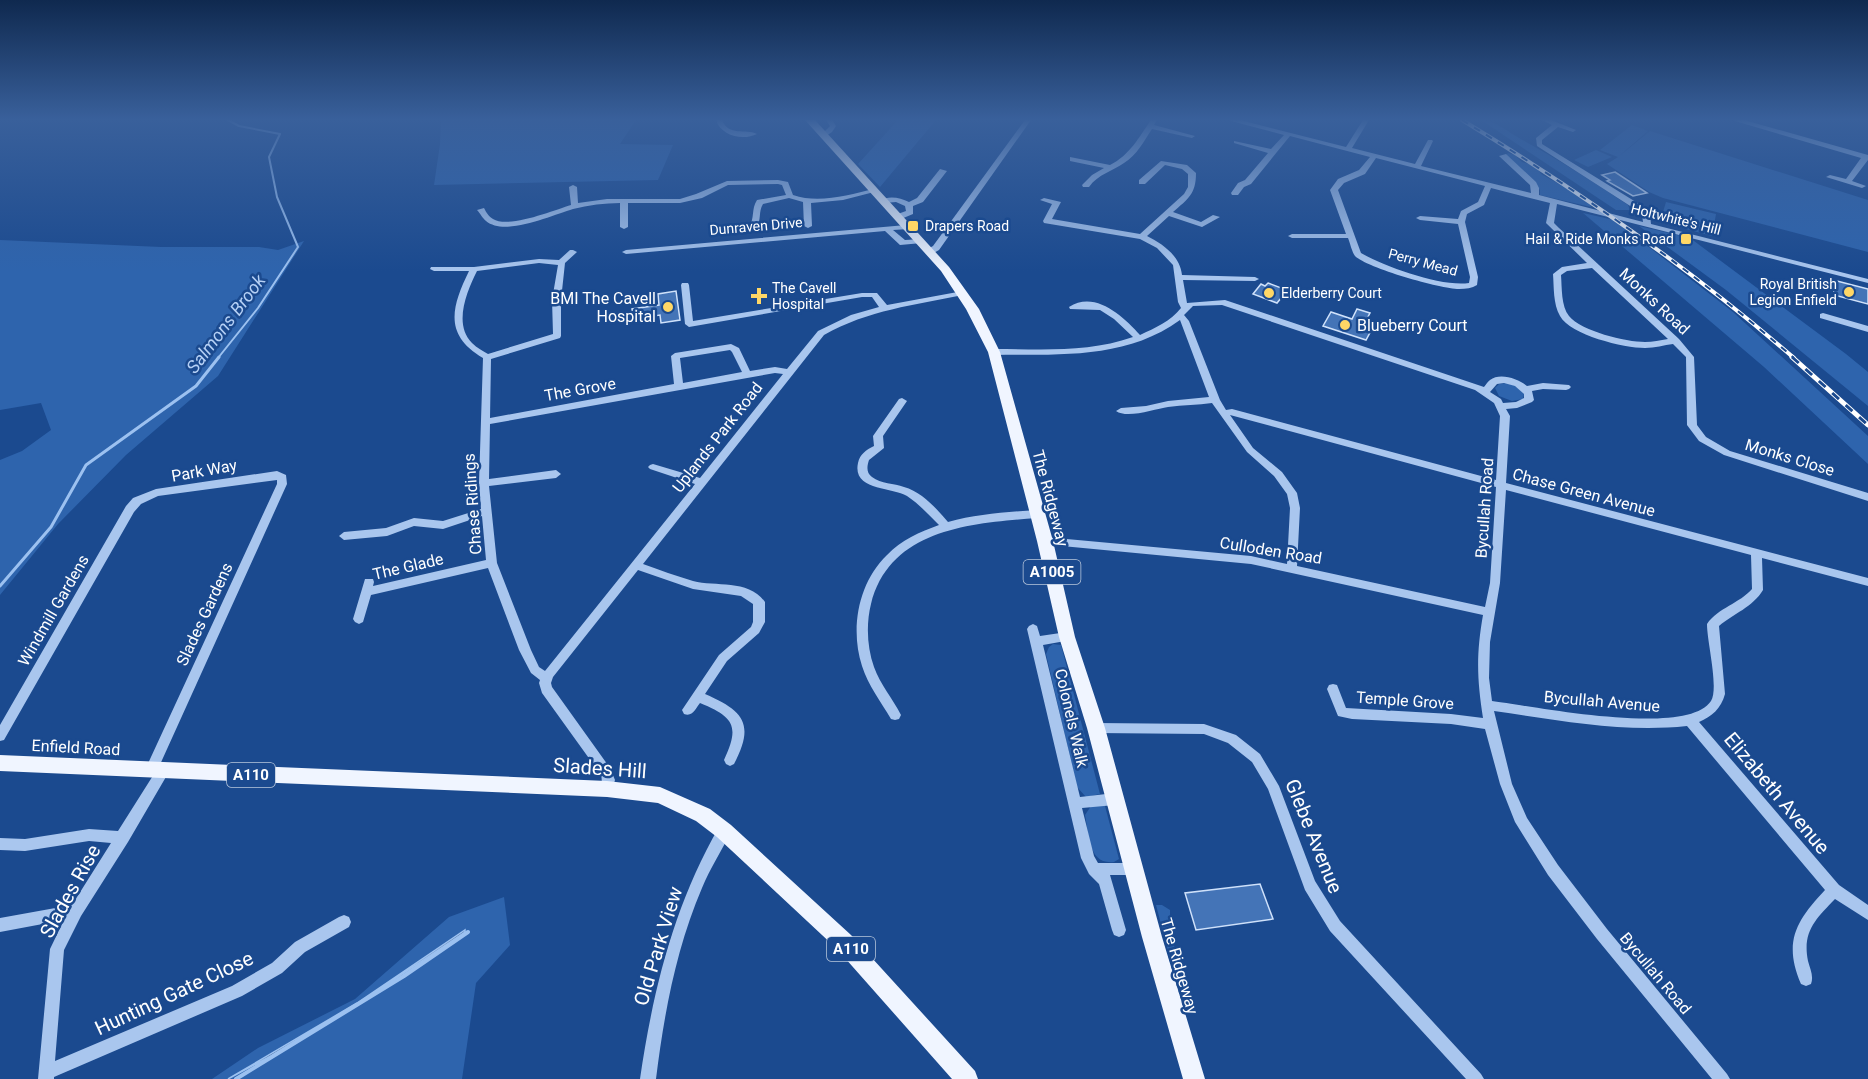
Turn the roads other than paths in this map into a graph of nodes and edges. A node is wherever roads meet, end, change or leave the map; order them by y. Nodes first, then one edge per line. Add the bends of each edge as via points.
1 (855, 170) edge
2 (992, 170) edge
3 (1108, 170) edge
4 (1155, 170) edge
5 (1190, 170) edge
6 (1256, 170) edge
7 (1363, 170) edge
8 (1430, 170) edge
9 (1518, 170) edge
10 (1579, 170) edge
11 (1857, 170) edge
12 (943, 171) dead end
13 (1830, 177) dead end
14 (1142, 182) dead end
15 (1848, 182) junction
16 (1086, 185) dead end
17 (1489, 185) junction
18 (1862, 186) dead end
19 (573, 187) dead end
20 (1235, 193) dead end
21 (790, 196) junction
22 (879, 196) junction
23 (1535, 197) junction
24 (1044, 200) dead end
25 (624, 201) junction
26 (807, 201) junction
27 (1554, 202) junction
28 (909, 205) junction
29 (575, 206) junction
30 (481, 210) dead end
31 (1168, 213) junction
32 (1216, 217) dead end
33 (1420, 218) dead end
34 (1461, 222) junction
35 (898, 224) junction
36 (1647, 225) junction
37 (808, 226) dead end
38 (624, 227) dead end
39 (753, 228) dead end
40 (1292, 236) dead end
41 (1351, 236) junction
42 (1142, 237) junction
43 (924, 246) junction
44 (573, 252) dead end
45 (626, 252) dead end
46 (561, 262) junction
47 (1593, 265) junction
48 (434, 269) dead end
49 (474, 269) junction
50 (1180, 277) junction
51 (1255, 279) dead end
52 (1868, 281) edge
53 (685, 285) dead end
54 (963, 293) junction
55 (884, 307) junction
56 (1073, 307) dead end
57 (1183, 311) junction
58 (1823, 316) dead end
59 (1868, 329) edge
60 (1138, 338) junction
61 (1676, 341) junction
62 (994, 352) junction
63 (487, 357) junction
64 (788, 372) junction
65 (747, 374) junction
66 (679, 386) junction
67 (1566, 387) dead end
68 (1526, 388) junction
69 (1485, 392) junction
70 (1215, 400) junction
71 (902, 401) dead end
72 (1502, 406) junction
73 (1121, 411) dead end
74 (1223, 413) junction
75 (485, 422) junction
76 (1704, 441) joint
77 (653, 467) dead end
78 (556, 474) dead end
79 (277, 475) joint
80 (700, 482) junction
81 (484, 483) junction
82 (1502, 486) junction
83 (1868, 497) edge
84 (137, 501) joint
85 (486, 511) junction
86 (1038, 514) junction
87 (945, 527) junction
88 (344, 536) dead end
89 (1045, 541) junction
90 (1756, 553) junction
91 (492, 563) junction
92 (635, 565) junction
93 (1292, 568) junction
94 (1868, 582) edge
95 (1489, 612) junction
96 (359, 619) dead end
97 (1067, 637) junction
98 (546, 678) junction
99 (1333, 689) dead end
100 (697, 696) junction
101 (1486, 705) junction
102 (688, 710) dead end
103 (895, 715) dead end
104 (1690, 721) junction
105 (1490, 724) junction
106 (1096, 728) junction
107 (0, 736) edge
108 (730, 760) dead end
109 (0, 763) edge
110 (158, 770) junction
111 (607, 789) junction
112 (1115, 799) junction
113 (1075, 803) junction
114 (724, 831) junction
115 (123, 838) junction
116 (0, 844) edge
117 (1135, 868) junction
118 (1094, 869) junction
119 (1834, 890) junction
120 (76, 911) junction
121 (1868, 913) edge
122 (344, 921) dead end
123 (0, 925) edge
124 (1119, 930) dead end
125 (1806, 979) dead end
126 (46, 1076) edge
127 (648, 1079) edge
128 (967, 1079) edge
129 (1194, 1079) edge
130 (1476, 1079) edge
131 (1722, 1079) edge

1 - 22 main road, The Ridgeway / A1005
2 - 43 street via 936,248
3 - 16 street via 1091,178
4 - 14 street
5 - 31 street via 1191,191
6 - 20 street
7 - 41 street, Perry Mead via 1334,189
8 - 17 street, Holtwhite's Hill
9 - 23 street via 1533,184
10 - 36 street via 1641,209 1647,214
11 - 15 street
12 - 28 street via 920,200
13 - 15 street
15 - 18 street
17 - 23 street, Holtwhite's Hill
17 - 34 street via 1481,203 1464,213
19 - 29 street
21 - 25 street via 785,184 744,182 723,184 680,201
21 - 26 street
21 - 39 street via 760,202
22 - 26 street
22 - 28 street
22 - 35 main road, The Ridgeway / A1005
23 - 27 street, Holtwhite's Hill
24 - 42 street via 1057,202 1047,221
25 - 29 street
25 - 38 street
26 - 37 street
27 - 36 street, Holtwhite's Hill
27 - 47 street, Monks Road via 1550,223
28 - 35 street via 910,212
29 - 30 street via 507,225 489,220
31 - 32 street via 1202,225
31 - 42 street
33 - 34 street
34 - 41 street, Perry Mead via 1473,285 1452,286 1364,259
35 - 43 main road, The Ridgeway / A1005
35 - 45 street, Dunraven Drive
36 - 52 street, Holtwhite's Hill
40 - 41 street
42 - 50 street via 1169,255
43 - 54 main road, The Ridgeway / A1005
44 - 46 street
46 - 49 street
46 - 63 street via 555,310 561,336
47 - 61 street, Monks Road
47 - 61 street via 1557,274 1560,306 1570,323 1631,344
48 - 49 street
49 - 63 street via 459,309 460,326 466,342
50 - 51 street
50 - 57 street
53 - 55 street via 689,324 862,295 874,295
54 - 55 street, Uplands Park Road
54 - 62 main road, The Ridgeway / A1005
55 - 64 street, Uplands Park Road via 854,315 821,333
56 - 60 street via 1108,309
57 - 60 street
57 - 69 street via 1195,303 1227,303
57 - 70 street
58 - 59 street
60 - 62 street via 1096,349
61 - 76 street, Monks Road via 1690,357 1692,425
62 - 86 main road, The Ridgeway / A1005
63 - 75 street, Chase Ridings
64 - 65 street, The Grove
64 - 80 street, Uplands Park Road
65 - 66 street, The Grove
65 - 66 street via 731,347 675,356
66 - 75 street, The Grove
67 - 68 street
68 - 69 street via 1499,380
68 - 72 street via 1530,397 1526,403
69 - 72 street
70 - 73 street
70 - 74 street
71 - 87 street via 878,436 879,448 864,460 864,476 874,484 910,493
72 - 82 street, Bycullah Road
74 - 82 street, Chase Green Avenue via 1320,435
74 - 93 street via 1250,450 1278,474 1292,494
75 - 81 street, Chase Ridings
76 - 83 street, Monks Close via 1727,453
77 - 80 street
78 - 81 street
79 - 84 street, Park Way via 156,494
79 - 110 street, Slades Gardens via 282,484
80 - 92 street, Uplands Park Road
81 - 85 street, Chase Ridings
82 - 90 street, Chase Green Avenue
82 - 95 street, Bycullah Road
84 - 107 street, Windmill Gardens
85 - 88 street via 443,525 414,522 387,532
85 - 91 street, Chase Ridings
86 - 87 street
86 - 89 main road, The Ridgeway / A1005
87 - 103 street via 910,543 890,558 878,574 866,604 863,632 868,666
89 - 93 street, Culloden Road via 1251,560
89 - 97 main road, The Ridgeway / A1005
90 - 94 street, Chase Green Avenue
90 - 104 street via 1758,590 1749,601 1713,624 1718,700
91 - 96 street, The Glade via 368,587
91 - 98 street, Chase Ridings via 525,650 535,670
92 - 98 street, Uplands Park Road
92 - 100 street via 694,585 742,590 759,602 755,630 723,658
93 - 95 street, Culloden Road
95 - 101 street, Bycullah Road via 1483,657
97 - 106 main road, The Ridgeway / A1005
97 - 113 street, Colonels Walk via 1035,635
98 - 111 street, Chase Ridings via 546,689 606,772
99 - 105 street, Temple Grove via 1342,712
100 - 102 street
100 - 108 street via 723,708 738,723 739,745
101 - 104 street, Bycullah Avenue via 1633,723
101 - 105 street, Bycullah Road
104 - 119 street, Elizabeth Avenue
105 - 131 street, Bycullah Road via 1506,784 1536,846 1602,934
106 - 112 main road, The Ridgeway / A1005
106 - 130 street, Glebe Avenue via 1204,729 1233,739 1256,758 1273,786 1310,885 1335,926
109 - 110 main road, Enfield Road / A110
110 - 111 main road, Slades Hill / A110
110 - 115 street, Slades Rise
111 - 114 main road, Slades Hill / A110 via 660,795 703,815
112 - 113 street
112 - 117 main road, The Ridgeway / A1005
113 - 118 street, Colonels Walk
114 - 127 street, Old Park View via 696,888 672,955 657,1011
114 - 128 main road, Slades Hill / A110 via 844,942
115 - 116 street via 89,835 25,845
115 - 120 street, Slades Rise
117 - 118 street
117 - 129 main road, The Ridgeway / A1005
118 - 124 street, Colonels Walk via 1105,880
119 - 121 street, Elizabeth Avenue
119 - 125 street via 1808,919 1798,941
120 - 123 street
120 - 126 street, Slades Rise via 57,949
122 - 126 street, Hunting Gate Close via 300,946 277,968 237,991

